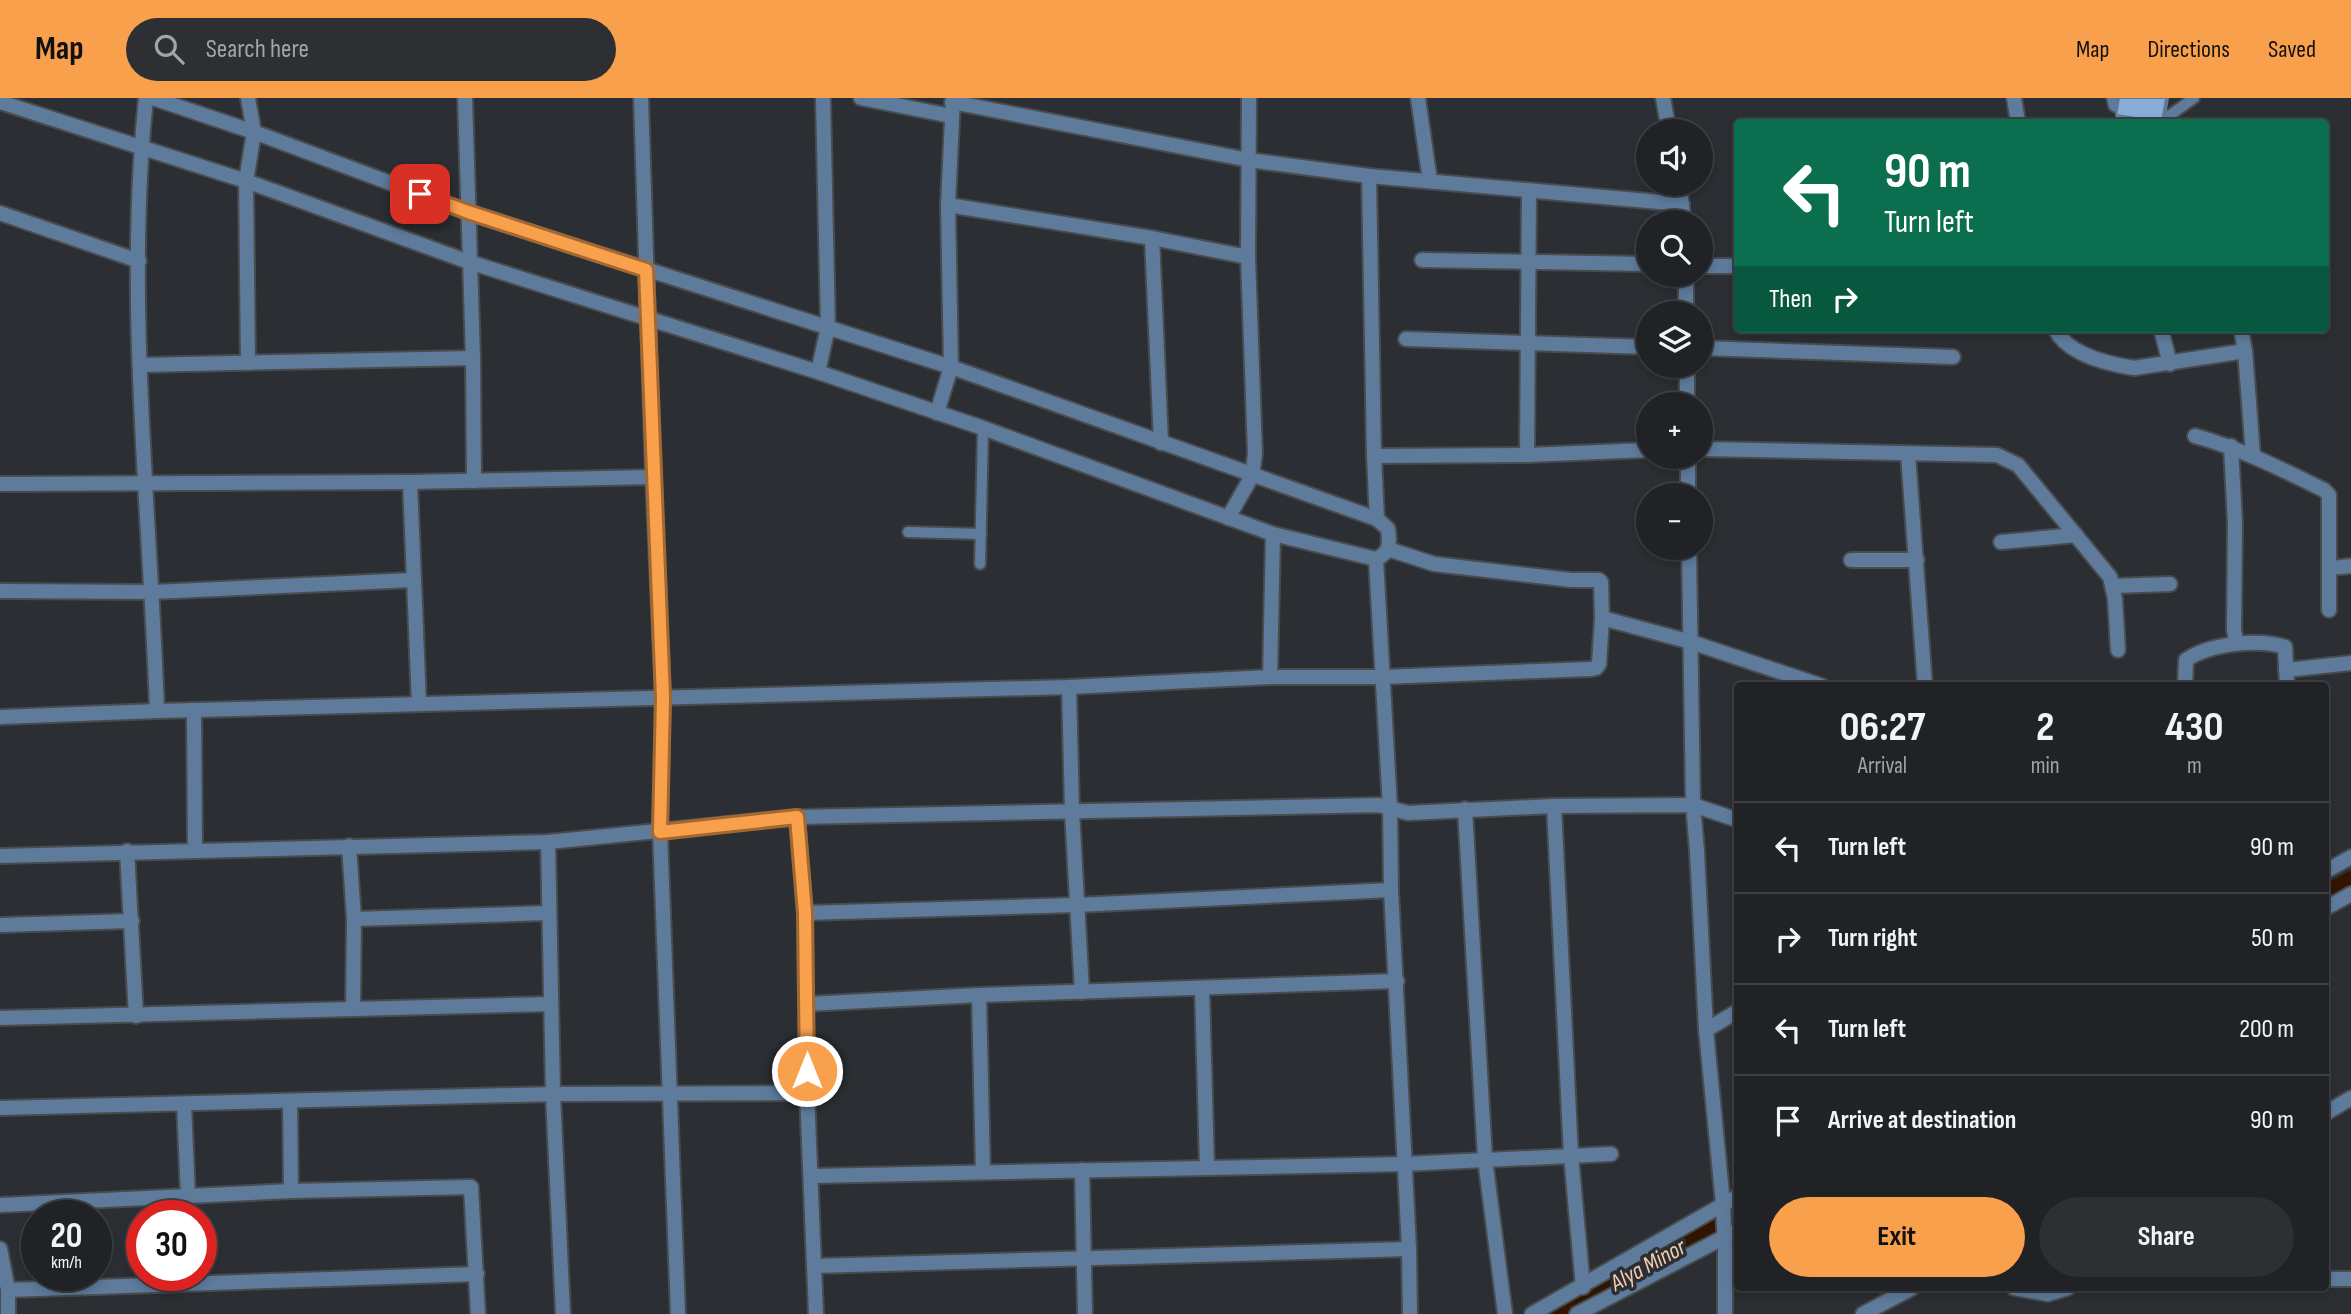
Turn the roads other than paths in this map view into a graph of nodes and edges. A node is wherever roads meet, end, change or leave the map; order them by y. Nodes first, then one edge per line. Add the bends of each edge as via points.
1 (146, 98) edge
2 (153, 98) edge
3 (248, 98) edge
4 (465, 98) edge
5 (641, 98) edge
6 (823, 98) edge
7 (861, 98) edge
8 (1249, 98) edge
9 (1418, 98) edge
10 (1663, 98) edge
11 (2014, 98) edge
12 (2112, 98) edge
13 (2194, 98) edge
14 (0, 102) edge
15 (952, 106) edge
16 (2120, 108) edge
17 (2166, 118) edge
18 (1667, 119) edge
19 (2018, 119) edge
20 (254, 132) junction
21 (141, 147) junction
22 (1249, 160) junction
23 (1369, 176) junction
24 (246, 181) junction
25 (1430, 181) junction
26 (1529, 191) junction
27 (1681, 196) edge
28 (1682, 204) junction
29 (948, 205) junction
30 (1683, 210) edge
31 (468, 212) junction
32 (0, 213) edge
33 (1152, 238) junction
34 (1248, 257) junction
35 (1422, 260) dead end
36 (139, 261) junction
37 (469, 262) junction
38 (1528, 262) junction
39 (1636, 264) edge
40 (1713, 266) edge
41 (1734, 267) edge
42 (646, 270) junction
43 (648, 319) junction
44 (828, 327) junction
45 (2057, 333) edge
46 (2162, 333) edge
47 (2242, 333) edge
48 (1406, 339) dead end
49 (1528, 343) junction
50 (1636, 347) edge
51 (1713, 348) edge
52 (2245, 351) junction
53 (1953, 357) dead end
54 (473, 358) junction
55 (248, 363) junction
56 (2171, 364) junction
57 (141, 365) junction
58 (951, 367) junction
59 (818, 372) junction
60 (937, 413) junction
61 (983, 428) junction
62 (2195, 436) dead end
63 (1161, 443) junction
64 (2231, 446) junction
65 (1713, 449) edge
66 (1636, 450) edge
67 (1908, 454) junction
68 (1527, 455) junction
69 (2253, 455) junction
70 (1374, 456) junction
71 (1252, 475) junction
72 (653, 477) junction
73 (474, 481) junction
74 (146, 482) junction
75 (410, 482) junction
76 (0, 484) edge
77 (1228, 518) junction
78 (1377, 520) junction
79 (908, 533) dead end
80 (981, 534) junction
81 (1273, 534) junction
82 (2076, 535) junction
83 (2001, 542) dead end
84 (1388, 549) junction
85 (1376, 559) junction
86 (1689, 560) edge
87 (1851, 560) dead end
88 (1917, 560) junction
89 (980, 564) dead end
90 (2351, 566) edge
91 (2331, 568) junction
92 (413, 580) junction
93 (2170, 584) dead end
94 (2114, 586) junction
95 (0, 591) edge
96 (153, 592) junction
97 (2329, 610) dead end
98 (1602, 618) junction
99 (1691, 642) junction
100 (2239, 642) junction
101 (2118, 650) dead end
102 (2351, 663) edge
103 (2286, 670) junction
104 (1270, 677) junction
105 (1382, 677) junction
106 (1810, 682) edge
107 (1925, 682) edge
108 (2185, 682) edge
109 (2287, 682) edge
110 (1069, 687) junction
111 (663, 698) junction
112 (419, 704) junction
113 (194, 710) junction
114 (157, 711) junction
115 (0, 717) edge
116 (1693, 805) junction
117 (1554, 806) junction
118 (1390, 808) junction
119 (1465, 809) junction
120 (1072, 811) junction
121 (797, 817) junction
122 (1734, 819) edge
123 (660, 832) junction
124 (548, 842) junction
125 (349, 846) junction
126 (127, 851) junction
127 (195, 851) junction
128 (0, 856) edge
129 (2346, 860) edge
130 (2329, 869) edge
131 (1391, 890) junction
132 (2351, 894) edge
133 (1077, 905) junction
134 (2329, 906) edge
135 (548, 913) junction
136 (805, 913) junction
137 (354, 919) junction
138 (132, 922) junction
139 (0, 925) edge
140 (1397, 981) junction
141 (1202, 988) junction
142 (1082, 992) junction
143 (979, 995) junction
144 (551, 1004) junction
145 (807, 1004) junction
146 (353, 1009) junction
147 (1734, 1013) edge
148 (136, 1016) junction
149 (0, 1018) edge
150 (1706, 1030) junction
151 (807, 1093) junction
152 (553, 1094) junction
153 (671, 1094) junction
154 (2351, 1098) edge
155 (290, 1101) junction
156 (184, 1104) junction
157 (0, 1108) edge
158 (2329, 1111) edge
159 (1611, 1154) dead end
160 (1571, 1156) junction
161 (1485, 1159) junction
162 (1404, 1164) junction
163 (1207, 1167) junction
164 (1082, 1170) junction
165 (983, 1172) junction
166 (811, 1176) junction
167 (291, 1191) junction
168 (188, 1196) junction
169 (1734, 1198) edge
170 (1723, 1204) junction
171 (0, 1205) edge
172 (1731, 1233) edge
173 (0, 1249) edge
174 (1409, 1249) junction
175 (1085, 1258) junction
176 (814, 1266) junction
177 (477, 1274) junction
178 (2329, 1279) edge
179 (2351, 1279) edge
180 (1583, 1287) junction
181 (8, 1290) junction
182 (1906, 1291) edge
183 (2032, 1291) edge
184 (2058, 1291) edge
185 (8, 1314) edge
186 (478, 1314) edge
187 (563, 1314) edge
188 (678, 1314) edge
189 (816, 1314) edge
190 (1085, 1314) edge
191 (1410, 1314) edge
192 (1505, 1314) edge
193 (1532, 1314) edge
194 (1577, 1314) edge
195 (1725, 1314) edge
196 (1863, 1314) edge

1 - 21 street
2 - 20 street
3 - 20 street
4 - 31 street
5 - 42 street
6 - 44 street
7 - 15 street
8 - 22 street
9 - 25 street
10 - 18 street
11 - 19 street
12 - 16 lane
13 - 17 lane
14 - 21 street
15 - 22 street
15 - 29 street
20 - 24 street
20 - 31 street
21 - 24 street
21 - 36 street
22 - 23 street
22 - 34 street
23 - 25 street
23 - 70 street
24 - 37 street
24 - 55 street
25 - 26 street
26 - 28 street
26 - 38 street
27 - 28 street
28 - 30 street
29 - 33 street
29 - 58 street
31 - 37 street
31 - 42 street
32 - 36 street
33 - 34 street
33 - 63 street
34 - 71 street via 1255,428
35 - 38 street
36 - 57 street
37 - 43 street
37 - 54 street
38 - 39 street
38 - 49 street
40 - 41 street
42 - 43 street
42 - 44 street
43 - 59 street
43 - 72 street
44 - 58 street
44 - 59 street
45 - 56 street via 2080,352 2121,366
46 - 56 street
47 - 52 street
48 - 49 street
49 - 50 street
49 - 68 street
51 - 53 street
52 - 56 street
52 - 69 street
54 - 55 street
54 - 73 street
55 - 57 street
57 - 74 street
58 - 60 street
58 - 63 street
59 - 60 street
60 - 61 street
61 - 77 street
61 - 80 lane
62 - 64 street
63 - 71 street
64 - 69 street
64 - 100 street via 2234,630
65 - 67 street
66 - 68 street
67 - 82 street via 2008,458
67 - 88 street
68 - 70 street
69 - 91 street via 2329,495
70 - 78 street
71 - 77 street
71 - 78 street
72 - 73 street
72 - 111 street
73 - 75 street
74 - 75 street
74 - 76 street
74 - 96 street
75 - 92 street
77 - 81 street
78 - 84 street via 1388,529
79 - 80 lane
80 - 89 lane
81 - 85 street
81 - 104 street
82 - 83 street
82 - 94 street
84 - 85 street
84 - 98 street via 1434,564 1597,579 1601,582
85 - 105 street
86 - 99 street
87 - 88 street
88 - 107 street
90 - 91 street
91 - 97 street
92 - 96 street
92 - 112 street
93 - 94 street
94 - 101 street
95 - 96 street
96 - 114 street
98 - 99 street
98 - 105 street via 1599,664 1594,669
99 - 106 street
99 - 116 street
100 - 103 street via 2285,647
100 - 108 street via 2186,660
102 - 103 street
103 - 109 street
104 - 105 street
104 - 110 street
105 - 118 street
110 - 111 street
110 - 120 street
111 - 112 street
111 - 123 street
112 - 113 street
113 - 114 street
113 - 127 street
114 - 115 street
116 - 117 street
116 - 122 street
116 - 150 street
117 - 119 street
117 - 160 street
118 - 119 street via 1408,813
118 - 120 street
118 - 131 street
119 - 161 street
120 - 121 street
120 - 133 street
121 - 123 street
121 - 136 street
123 - 124 street
123 - 153 street
124 - 125 street
124 - 135 street
125 - 127 street
125 - 137 street
126 - 127 street
126 - 128 street
126 - 138 street
129 - 130 street
131 - 133 street
131 - 140 street
132 - 134 street
133 - 136 street
133 - 142 street
135 - 137 street
135 - 144 street
136 - 145 street
137 - 146 street
138 - 139 street
138 - 148 street
140 - 141 street
140 - 162 street
141 - 142 street
141 - 163 street
142 - 143 street
143 - 145 street
143 - 165 street
144 - 146 street
144 - 152 street
145 - 151 street
146 - 148 street
147 - 150 street
148 - 149 street
150 - 170 street
151 - 153 street
151 - 166 street
152 - 153 street
152 - 155 street
152 - 187 street
153 - 188 street
154 - 158 street
155 - 156 street
155 - 167 street
156 - 157 street
156 - 168 street
159 - 160 street
160 - 161 street
160 - 180 street
161 - 162 street
161 - 192 street
162 - 163 street
162 - 174 street
163 - 164 street
164 - 165 street
164 - 175 street
165 - 166 street
166 - 176 street
167 - 168 street
167 - 177 street via 471,1187
168 - 171 street
169 - 170 street
170 - 172 street
170 - 180 street
172 - 194 street
172 - 195 street
173 - 181 street
174 - 175 street
174 - 191 street
175 - 176 street
175 - 190 street
176 - 189 street
177 - 181 street
177 - 186 street
178 - 179 street
180 - 193 street
181 - 185 street
182 - 196 street
183 - 184 street

